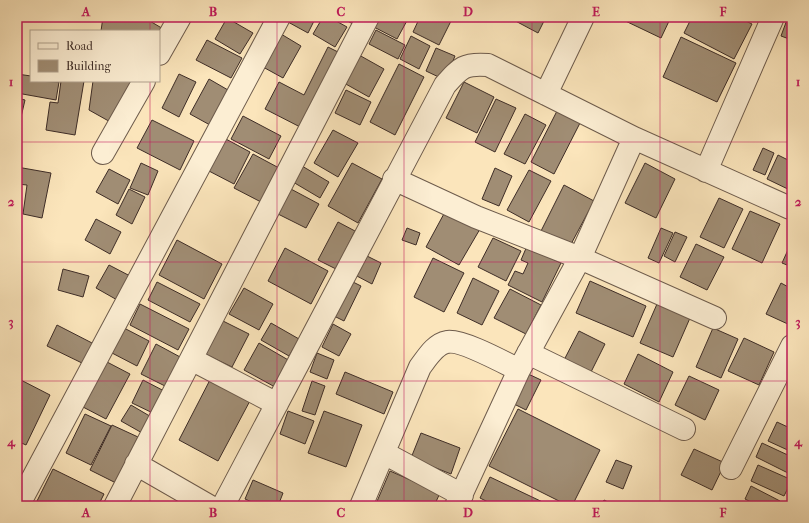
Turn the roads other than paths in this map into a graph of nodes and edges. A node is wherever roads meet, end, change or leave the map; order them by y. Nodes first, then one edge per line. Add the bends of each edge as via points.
1 (180, 17) edge
2 (279, 17) edge
3 (368, 17) edge
4 (583, 17) edge
5 (773, 17) edge
6 (160, 52) edge
7 (143, 82) edge
8 (546, 94) junction
9 (634, 138) junction
10 (103, 153) dead end
11 (706, 171) junction
12 (394, 180) junction
13 (790, 208) dead end
14 (580, 258) junction
15 (715, 318) dead end
16 (792, 346) edge
17 (190, 359) junction
18 (524, 361) junction
19 (277, 404) junction
20 (684, 429) dead end
21 (384, 453) junction
22 (136, 464) junction
23 (731, 468) dead end
24 (459, 500) edge
25 (18, 506) edge
26 (114, 506) edge
27 (209, 506) edge
28 (223, 506) edge
29 (361, 506) edge

1 - 6 street
2 - 25 street
3 - 17 street
4 - 8 street
5 - 11 street
7 - 10 street
8 - 9 street
8 - 12 street via 488,64 472,64 458,71 445,85
9 - 11 street
9 - 14 street
11 - 13 street
12 - 14 street via 476,218
12 - 19 street
14 - 15 street
14 - 18 street
16 - 23 street
17 - 19 street
17 - 22 street
18 - 20 street
18 - 21 street via 462,344 447,342 435,348 420,367
18 - 24 street
19 - 28 street
21 - 24 street
21 - 29 street
22 - 26 street
22 - 27 street

